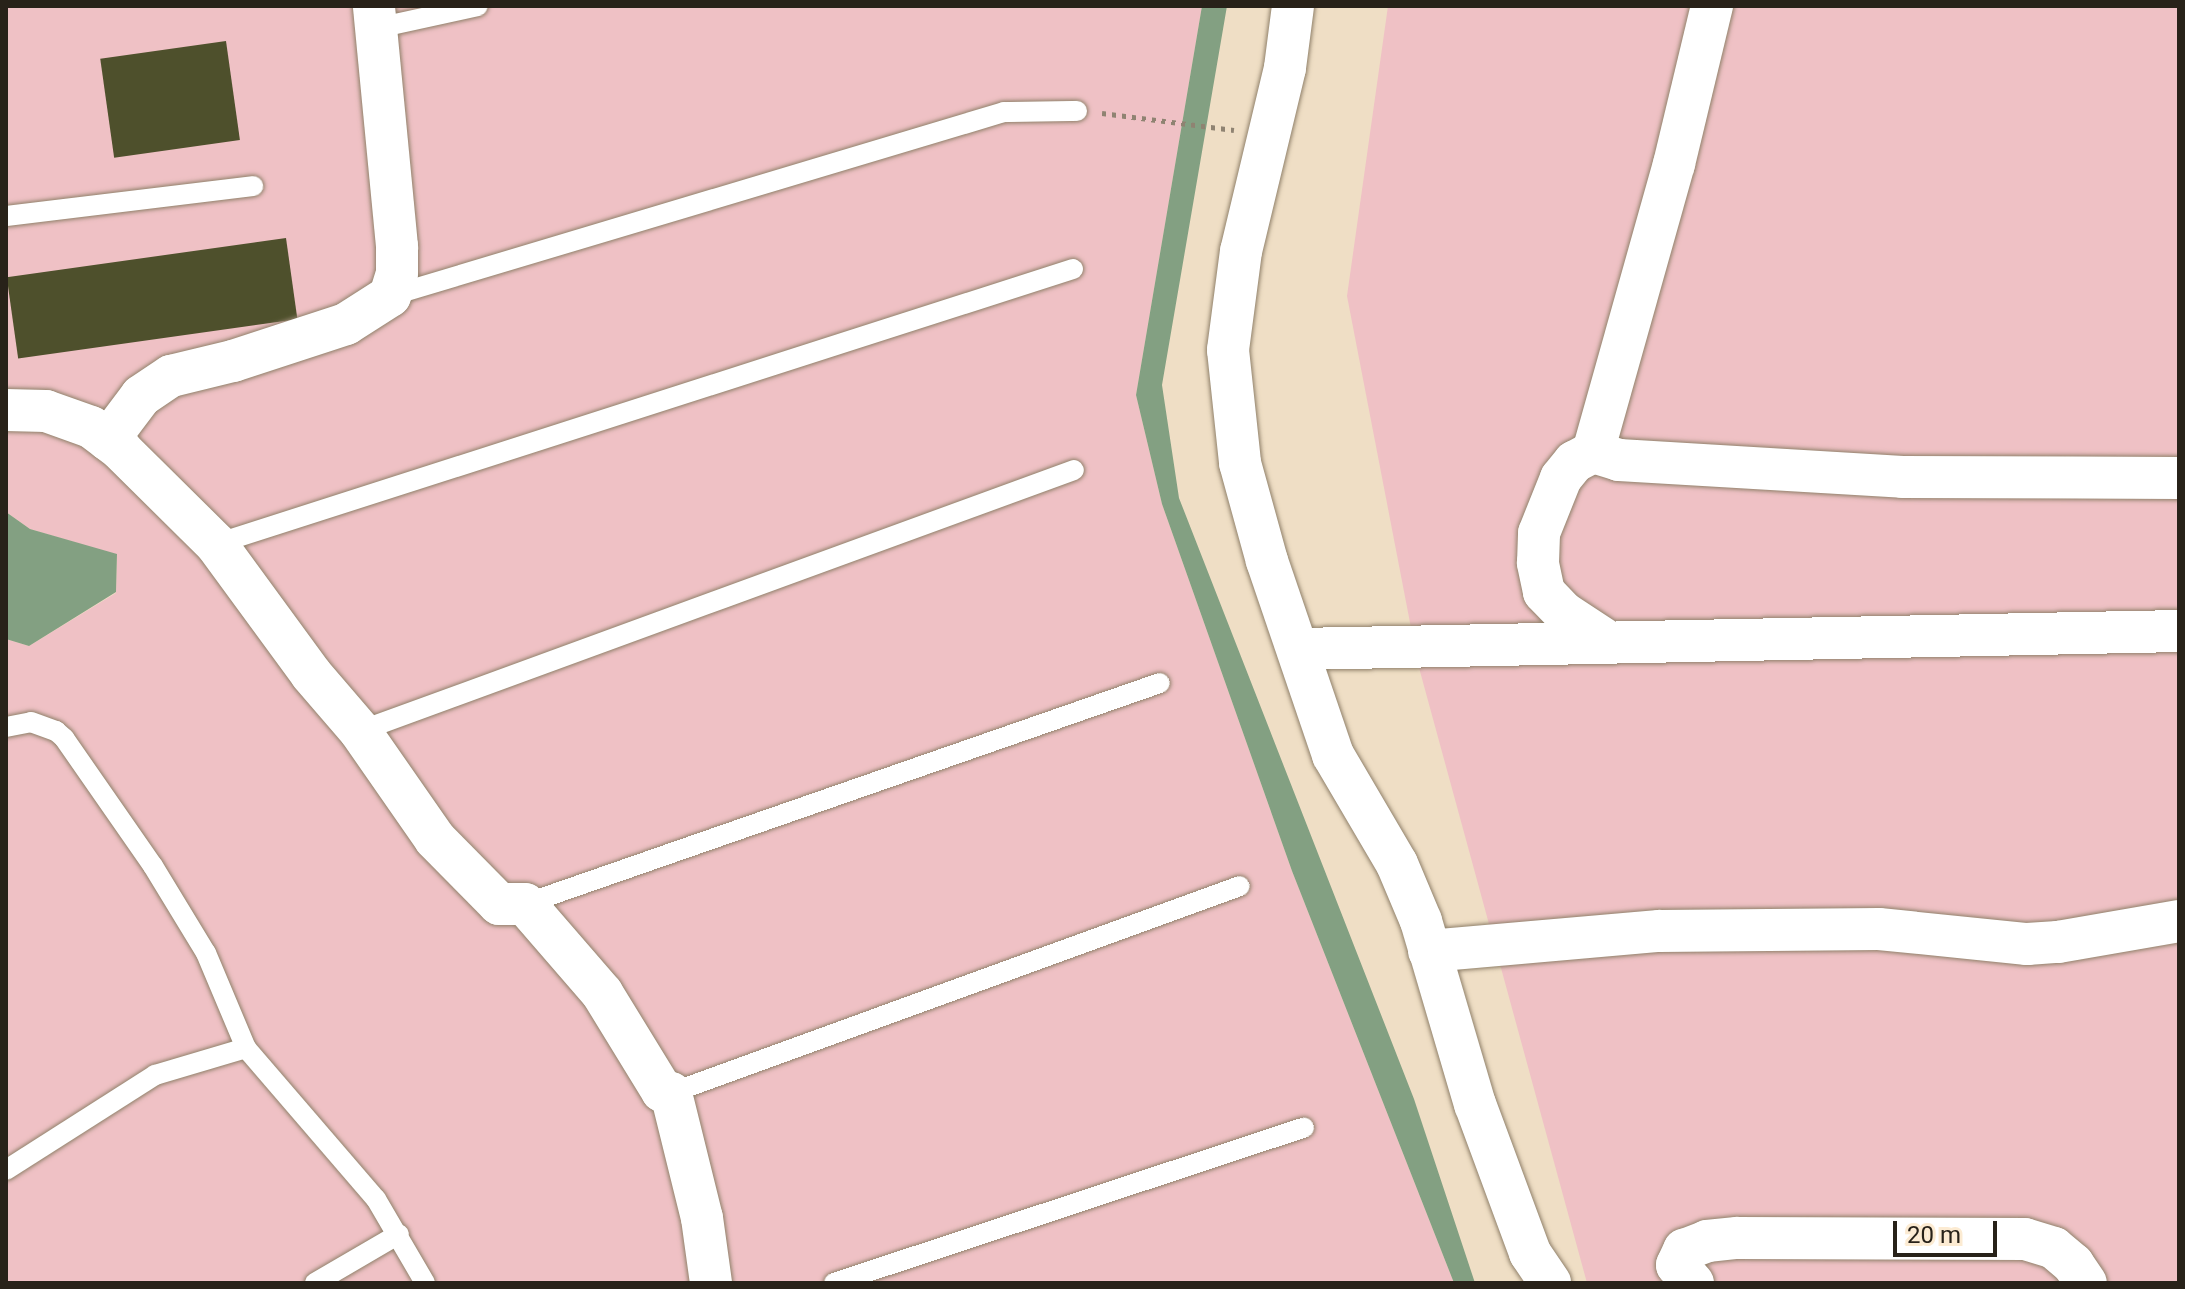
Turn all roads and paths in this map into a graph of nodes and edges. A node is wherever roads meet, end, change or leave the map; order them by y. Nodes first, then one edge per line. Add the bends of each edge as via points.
1 (478, 6) edge
2 (1293, 6) edge
3 (1712, 6) edge
4 (375, 17) edge
5 (1077, 111) joint
6 (1239, 130) dead end
7 (253, 186) dead end
8 (6, 216) edge
9 (1073, 269) dead end
10 (390, 296) junction
11 (6, 410) edge
12 (108, 440) junction
13 (1593, 452) junction
14 (1074, 470) dead end
15 (2179, 478) edge
16 (216, 544) junction
17 (2179, 631) edge
18 (1610, 643) junction
19 (1299, 649) junction
20 (1160, 683) dead end
21 (6, 727) edge
22 (360, 731) junction
23 (1240, 886) dead end
24 (525, 904) junction
25 (2179, 921) edge
26 (1429, 951) junction
27 (246, 1048) junction
28 (671, 1093) junction
29 (1304, 1128) dead end
30 (6, 1170) edge
31 (399, 1234) junction
32 (315, 1283) edge
33 (425, 1283) edge
34 (711, 1283) edge
35 (834, 1283) edge
36 (1550, 1283) edge
37 (1693, 1283) edge
38 (2086, 1283) edge

1 - 4 lane
2 - 19 street via 1285,68 1241,251 1228,350 1240,463
3 - 13 street via 1674,164
4 - 10 street via 397,246
5 - 6 path
5 - 10 lane via 1004,112
7 - 8 lane
9 - 16 lane
10 - 12 street via 346,324 171,376 141,396
11 - 12 street via 46,411 91,427
12 - 16 street
13 - 15 street via 1619,460 1902,477
13 - 18 street via 1574,462 1546,508 1538,563 1544,592 1564,613
14 - 22 lane
16 - 22 street via 311,674
17 - 18 street
18 - 19 street
19 - 26 street via 1333,755 1397,864
20 - 24 lane
21 - 27 lane via 31,722 64,738 206,953
22 - 24 street via 435,839 499,904
23 - 28 lane
24 - 28 street via 602,993 662,1091
25 - 26 street via 2027,944 1879,929 1659,931
26 - 36 street via 1481,1119 1530,1253
27 - 30 lane via 155,1075
27 - 31 lane via 376,1199
28 - 34 street via 702,1218
29 - 35 lane
31 - 32 lane
31 - 33 lane
37 - 38 street via 1677,1265 1684,1250 1737,1238 2025,1239 2054,1248

